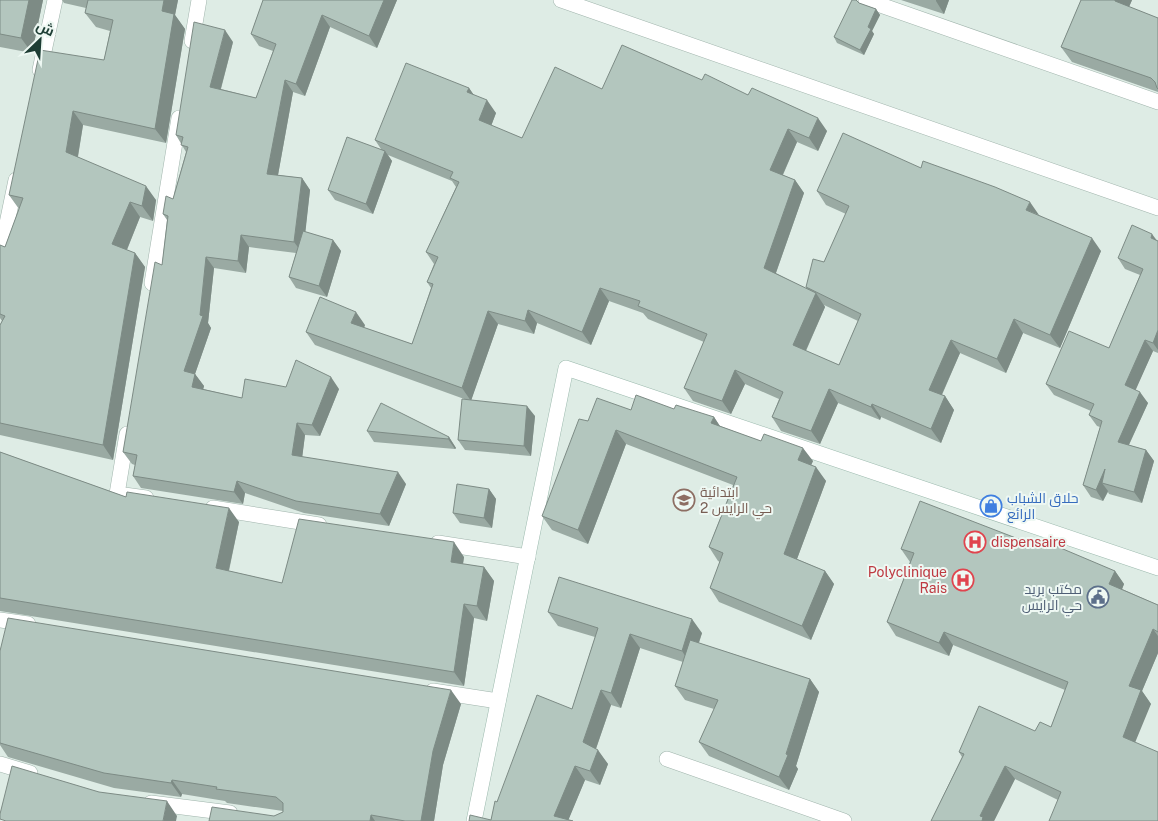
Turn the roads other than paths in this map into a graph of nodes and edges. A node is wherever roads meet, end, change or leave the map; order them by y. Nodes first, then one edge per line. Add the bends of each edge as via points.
1 (55, 0) edge
2 (199, 0) edge
3 (561, 0) edge
4 (866, 0) edge
5 (189, 58) edge
6 (36, 86) edge
7 (1158, 102) edge
8 (181, 106) edge
9 (20, 162) edge
10 (1158, 208) edge
11 (0, 257) edge
12 (149, 300) edge
13 (130, 416) edge
14 (156, 500) edge
15 (196, 506) edge
16 (332, 527) edge
17 (420, 540) edge
18 (528, 557) junction
19 (1158, 568) edge
20 (0, 620) edge
21 (39, 626) edge
22 (420, 688) edge
23 (498, 701) junction
24 (667, 759) dead end
25 (0, 764) edge
26 (46, 778) edge
27 (140, 801) edge
28 (246, 816) edge
29 (474, 821) edge
30 (844, 821) edge

1 - 6 street
2 - 5 street
3 - 10 street
4 - 7 street
8 - 12 street
9 - 11 street
13 - 14 street via 117,494
15 - 16 street
17 - 18 street
18 - 19 street via 566,368
18 - 23 street
20 - 21 street
22 - 23 street
23 - 29 street
24 - 30 street
25 - 26 street
27 - 28 street

